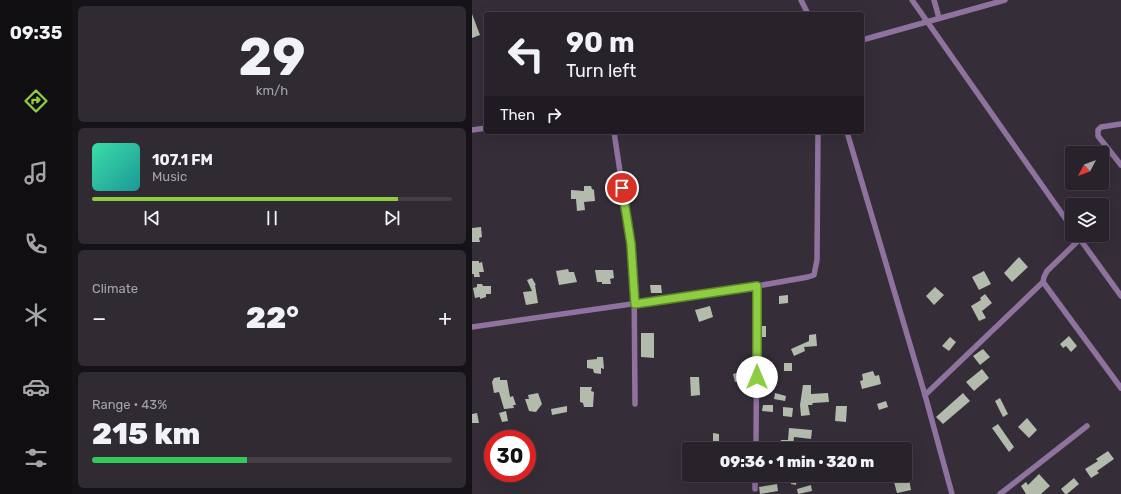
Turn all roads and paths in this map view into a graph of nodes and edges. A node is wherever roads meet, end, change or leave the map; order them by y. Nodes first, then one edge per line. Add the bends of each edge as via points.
1 (801, 0) edge
2 (912, 0) edge
3 (934, 0) edge
4 (1005, 0) edge
5 (807, 12) edge
6 (939, 18) junction
7 (927, 21) junction
8 (864, 39) edge
9 (1121, 124) edge
10 (484, 128) edge
11 (472, 130) edge
12 (614, 134) edge
13 (818, 134) edge
14 (848, 134) edge
15 (1121, 165) edge
16 (1065, 218) edge
17 (1073, 242) edge
18 (1082, 242) edge
19 (1043, 282) junction
20 (757, 286) junction
21 (1121, 296) edge
22 (635, 304) junction
23 (472, 327) edge
24 (1121, 388) edge
25 (925, 395) junction
26 (635, 404) dead end
27 (1087, 426) dead end
28 (756, 442) edge
29 (755, 482) edge
30 (755, 489) dead end
31 (952, 494) edge
32 (1000, 494) edge

1 - 5 street
2 - 7 street
3 - 6 street
4 - 6 street
6 - 7 street
7 - 8 street
7 - 16 street
9 - 15 street via 1101,127 1098,130 1098,136
10 - 11 street
12 - 22 street via 631,244
13 - 20 street via 814,275
14 - 25 street
17 - 19 street via 1047,271
18 - 21 street
19 - 24 street
19 - 25 street
20 - 22 street
20 - 28 street
22 - 23 street
22 - 26 street
25 - 31 street
27 - 32 street
29 - 30 street

